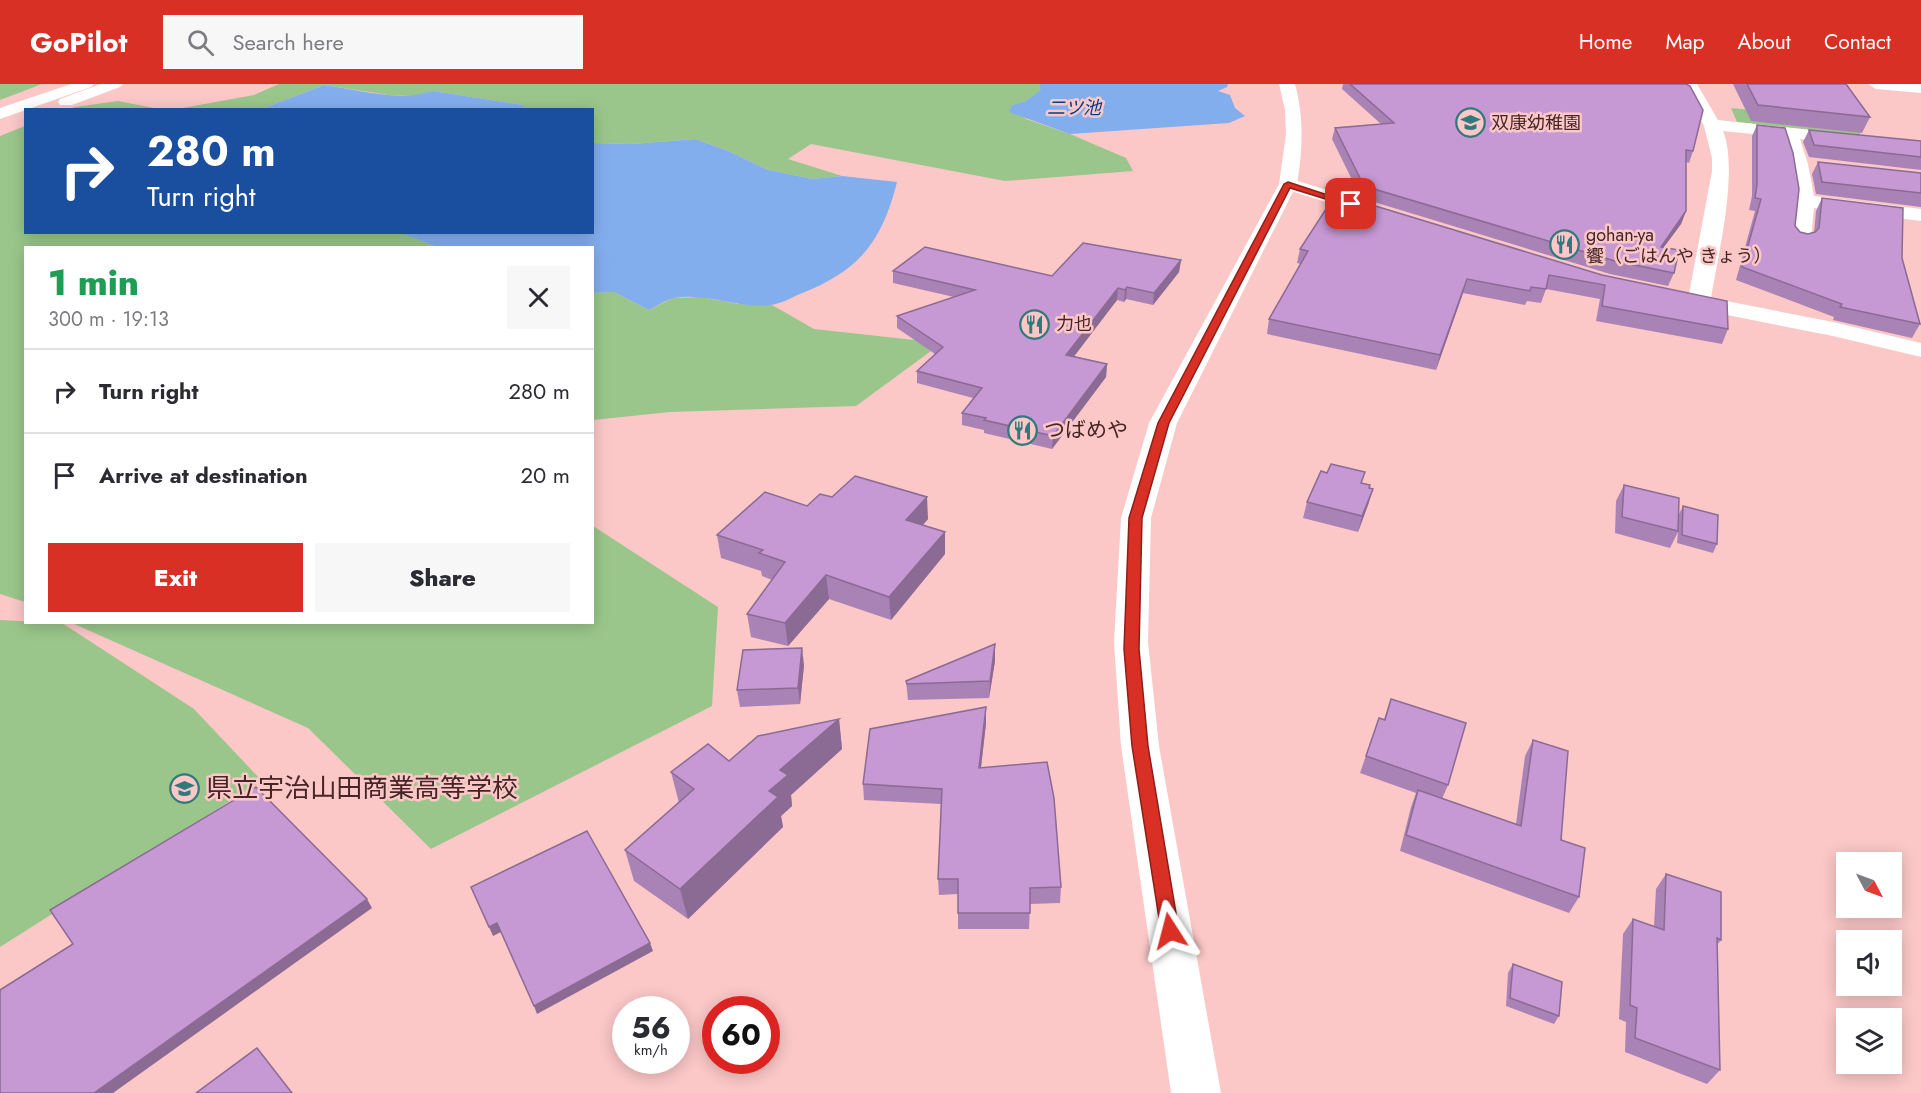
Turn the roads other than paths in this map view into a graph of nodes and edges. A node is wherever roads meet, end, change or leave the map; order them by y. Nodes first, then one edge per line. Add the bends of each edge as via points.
1 (86, 84) edge
2 (115, 84) edge
3 (1287, 84) edge
4 (1689, 84) edge
5 (1876, 84) edge
6 (1921, 88) edge
7 (50, 108) edge
8 (0, 114) edge
9 (24, 118) edge
10 (1713, 125) junction
11 (0, 126) edge
12 (1789, 133) junction
13 (1921, 147) edge
14 (1799, 164) junction
15 (1821, 166) edge
16 (1288, 184) junction
17 (1805, 201) junction
18 (1921, 215) edge
19 (1399, 219) edge
20 (1801, 239) edge
21 (1667, 296) edge
22 (1699, 303) junction
23 (1921, 350) edge
24 (1196, 1093) edge

1 - 8 main road
2 - 7 main road
3 - 16 main road via 1296,124
4 - 10 main road
5 - 6 main road
9 - 11 main road
10 - 12 main road
10 - 22 main road via 1722,150 1721,171
12 - 13 main road
12 - 14 main road
14 - 15 main road
14 - 17 main road
16 - 19 main road
16 - 24 main road via 1163,423 1136,518 1131,642 1140,746
17 - 18 main road
17 - 20 main road
21 - 22 main road
22 - 23 main road via 1833,328

